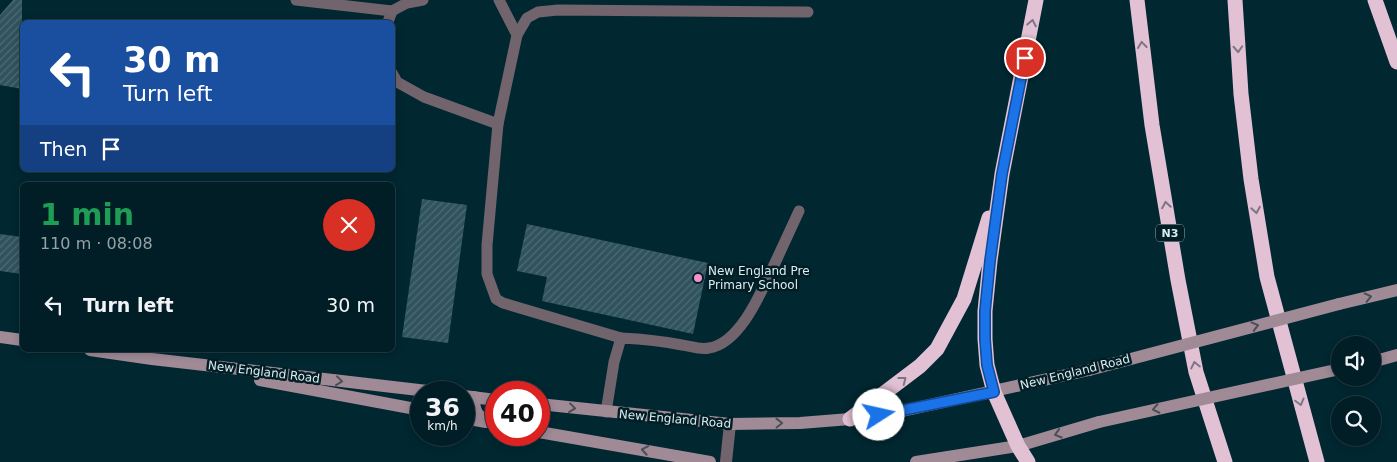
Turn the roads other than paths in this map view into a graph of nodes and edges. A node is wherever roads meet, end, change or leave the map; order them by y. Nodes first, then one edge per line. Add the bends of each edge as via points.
1 (296, 0) edge
2 (423, 0) edge
3 (500, 0) edge
4 (1036, 0) edge
5 (1137, 0) edge
6 (1235, 0) edge
7 (1375, 0) edge
8 (559, 5) edge
9 (392, 11) junction
10 (808, 12) dead end
11 (389, 20) edge
12 (517, 35) junction
13 (1397, 62) edge
14 (395, 78) edge
15 (498, 124) junction
16 (1002, 174) junction
17 (799, 211) dead end
18 (1397, 290) edge
19 (0, 337) edge
20 (621, 338) junction
21 (20, 340) edge
22 (104, 352) edge
23 (1397, 355) edge
24 (152, 359) junction
25 (1381, 359) edge
26 (1331, 371) edge
27 (410, 389) edge
28 (994, 392) junction
29 (550, 405) edge
30 (410, 408) edge
31 (475, 409) edge
32 (606, 412) junction
33 (485, 419) edge
34 (850, 419) junction
35 (730, 424) junction
36 (550, 434) edge
37 (1018, 446) junction
38 (710, 462) edge
39 (726, 462) edge
40 (916, 462) edge
41 (1028, 462) edge
42 (1225, 462) edge
43 (1317, 462) edge

1 - 9 lane
2 - 9 lane via 407,3
3 - 12 lane
16 -> 4 highway
42 -> 5 highway, N3 via 1196,372 1178,280 1152,125
6 -> 43 highway via 1241,94 1267,277
7 - 13 highway
8 - 10 lane
8 - 12 lane via 527,18
9 - 11 lane
12 - 15 lane
14 - 15 lane via 424,97
15 - 20 lane via 487,245 487,274 496,299
16 - 28 highway via 985,311 987,365
34 -> 16 highway via 938,349 964,299
17 - 20 lane via 755,306 724,343 700,349
28 -> 18 street, New England Road, bridge
19 - 21 street
20 - 32 lane
22 - 24 street, New England Road
23 - 25 street
24 -> 27 street, New England Road
24 - 30 street, New England Road
26 -> 37 street, bridge via 1099,422
28 - 34 street, New England Road
28 - 37 highway
29 -> 32 street, New England Road
31 - 33 street
32 - 35 street, New England Road
35 -> 34 street, New England Road
35 - 39 street
38 -> 36 street
37 - 40 street
37 - 41 highway

